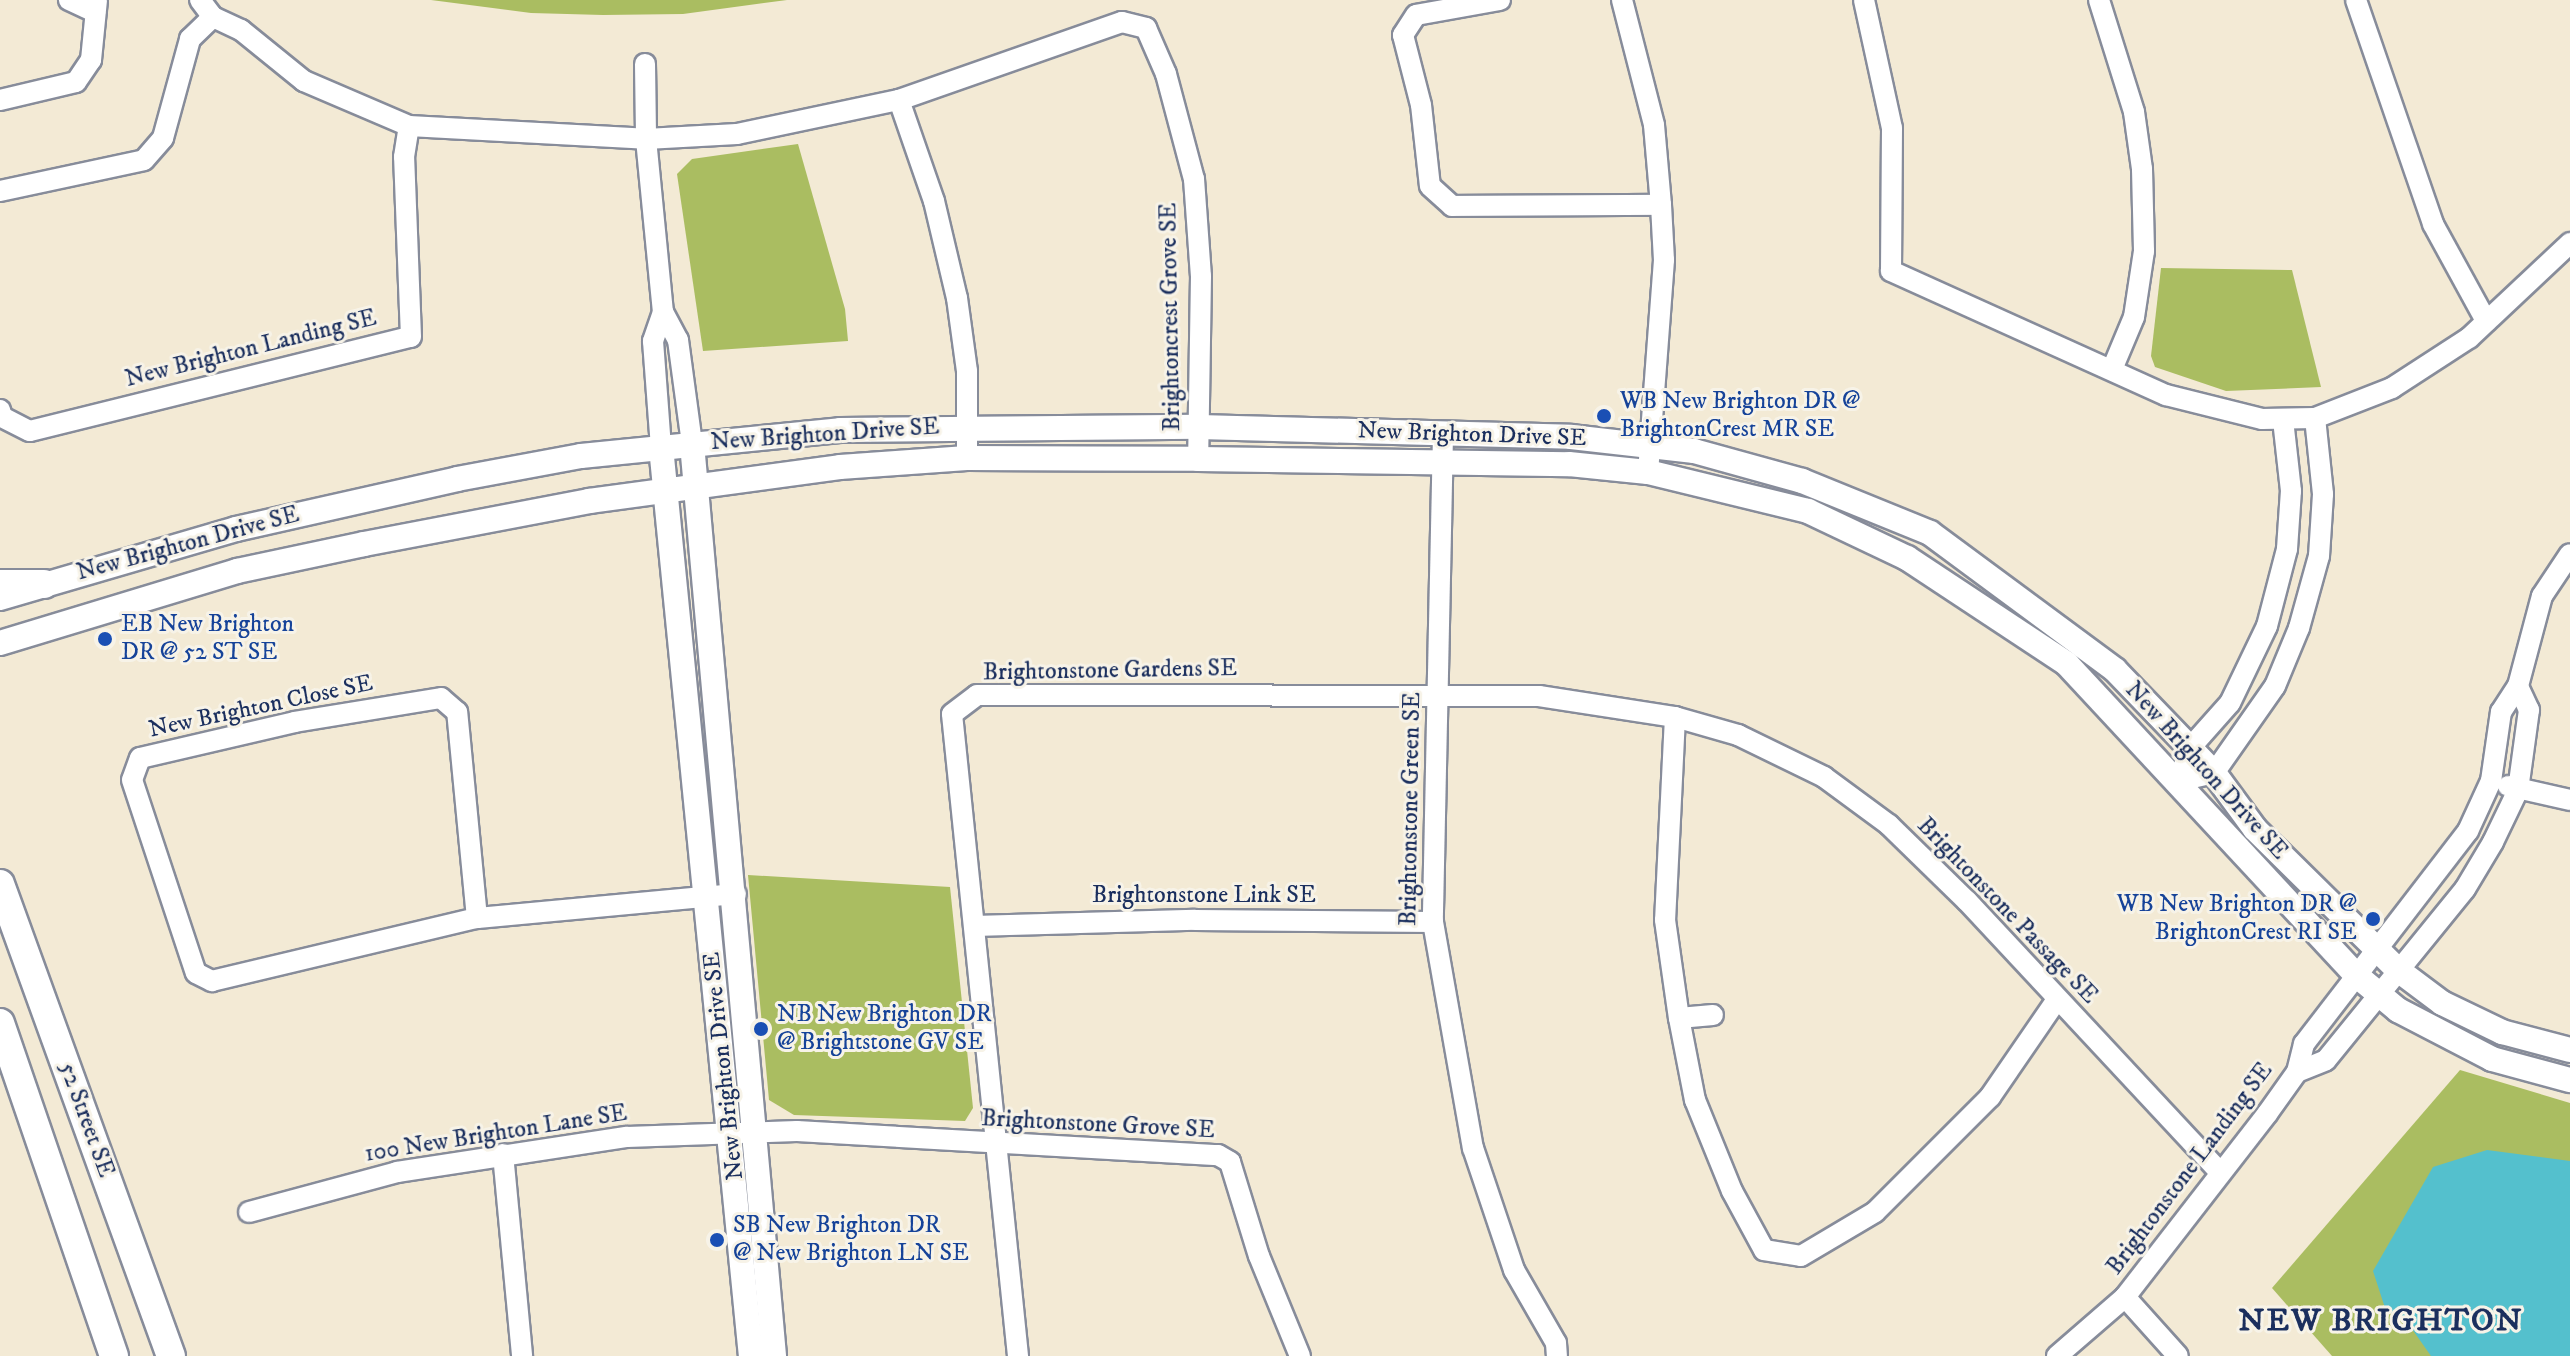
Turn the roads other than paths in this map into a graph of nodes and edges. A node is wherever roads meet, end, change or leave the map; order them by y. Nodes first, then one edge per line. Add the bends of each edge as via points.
1 (69, 0) edge
2 (200, 0) edge
3 (1500, 0) edge
4 (1622, 0) edge
5 (1864, 0) edge
6 (2099, 0) edge
7 (2356, 0) edge
8 (96, 6) edge
9 (213, 17) junction
10 (645, 64) dead end
11 (0, 100) edge
12 (899, 100) junction
13 (409, 126) junction
14 (646, 139) junction
15 (0, 191) edge
16 (1661, 205) junction
17 (2570, 243) edge
18 (663, 312) junction
19 (2486, 321) junction
20 (2113, 367) junction
21 (0, 410) edge
22 (2315, 418) junction
23 (2283, 420) junction
24 (967, 426) junction
25 (1199, 427) junction
26 (1443, 434) junction
27 (692, 444) junction
28 (1651, 445) junction
29 (661, 447) junction
30 (967, 458) junction
31 (1198, 459) junction
32 (1442, 464) junction
33 (1648, 472) junction
34 (697, 485) junction
35 (666, 490) junction
36 (2570, 554) edge
37 (0, 584) edge
38 (44, 584) junction
39 (0, 598) edge
40 (0, 643) edge
41 (2518, 686) junction
42 (1439, 695) junction
43 (1675, 717) junction
44 (2190, 748) junction
45 (2214, 773) junction
46 (2179, 781) junction
47 (2491, 781) junction
48 (2518, 790) junction
49 (2570, 800) edge
50 (0, 884) edge
51 (736, 894) junction
52 (707, 895) junction
53 (477, 918) junction
54 (1433, 922) junction
55 (974, 926) junction
56 (2375, 950) junction
57 (2398, 970) junction
58 (2356, 975) junction
59 (2379, 994) junction
60 (2056, 1001) junction
61 (1713, 1015) dead end
62 (1679, 1018) junction
63 (0, 1023) edge
64 (2570, 1050) edge
65 (2297, 1072) junction
66 (2570, 1080) edge
67 (756, 1131) junction
68 (730, 1133) junction
69 (993, 1146) junction
70 (503, 1154) junction
71 (2219, 1171) junction
72 (249, 1212) dead end
73 (2125, 1297) junction
74 (114, 1356) edge
75 (171, 1356) edge
76 (522, 1356) edge
77 (751, 1356) edge
78 (774, 1356) edge
79 (1018, 1356) edge
80 (1300, 1356) edge
81 (1557, 1356) edge
82 (2057, 1356) edge
83 (2178, 1356) edge

1 - 8 street
2 - 9 street
3 - 16 street via 1416,15 1403,35 1421,105 1430,186 1452,206
4 - 16 street via 1654,125
5 - 20 street via 1892,128 1891,271
6 - 20 street via 2134,112 2142,169 2142,264 2134,317
7 - 19 street via 2433,224
8 - 11 street via 91,60 76,82
9 - 13 street via 241,30 304,81
9 - 15 street via 190,39 163,138 144,160
10 - 14 street
12 - 14 street, Brightoncrest Grove SE via 737,134
12 - 24 street via 934,201 957,298 967,371
12 - 25 street, Brightoncrest Grove SE via 1122,22 1146,28 1166,74 1194,179 1201,276
13 - 14 street
13 - 21 street, New Brighton Landing SE via 404,157 411,337 30,431 2,417
14 - 18 street
16 - 28 street via 1664,260
17 - 19 street
18 - 27 street via 678,340
18 - 29 street via 653,341
19 - 22 street via 2392,388
20 - 23 street via 2166,395
22 - 23 street
22 - 45 street via 2323,494 2319,556 2299,628 2275,686
23 - 44 street via 2291,491 2287,549 2267,626 2230,703
24 - 25 street, New Brighton Drive SE
24 - 27 street, New Brighton Drive SE via 840,430
24 - 30 street
25 - 26 street, New Brighton Drive SE
25 - 31 street, Brightoncrest Grove SE
26 - 28 street, New Brighton Drive SE
26 - 32 street, Brightonstone Green SE
27 - 29 street, New Brighton Drive SE
27 - 34 street, New Brighton Drive SE
28 - 33 street
28 - 44 street, New Brighton Drive SE via 1802,481 1930,533 2115,670
29 - 35 street, New Brighton Drive SE
29 - 38 street, New Brighton Drive SE via 581,456 359,499
30 - 31 street, New Brighton Drive SE
30 - 34 street, New Brighton Drive SE
31 - 32 street, New Brighton Drive SE
32 - 33 street, New Brighton Drive SE via 1569,464
32 - 42 street, Brightonstone Green SE
33 - 46 street, New Brighton Drive SE via 1808,511 1907,558 2067,664
34 - 35 street, New Brighton Drive SE
34 - 51 street, New Brighton Drive SE
35 - 40 street, New Brighton Drive SE via 461,524 237,571
35 - 52 street, New Brighton Drive SE
36 - 41 street, Brightonstone Landing SE via 2542,596
37 - 38 main road
38 - 39 street, New Brighton Drive SE
41 - 47 street, Brightonstone Landing SE via 2501,712
41 - 48 street via 2529,710
42 - 43 street, Brightonstone Passage SE via 1539,696
42 - 54 street, Brightonstone Green SE
42 - 55 street, Brightonstone Gardens SE via 977,695 952,714
43 - 60 street, Brightonstone Passage SE via 1738,735 1824,777 1889,825 1967,901
43 - 62 street via 1665,920
44 - 45 street, New Brighton Drive SE
44 - 46 street
45 - 46 street
45 - 56 street, New Brighton Drive SE via 2255,829
46 - 58 street, New Brighton Drive SE
47 - 48 street
47 - 56 street, Brightonstone Landing SE via 2468,831 2439,875
48 - 49 street
48 - 57 street, Brightonstone Landing SE via 2465,889
50 - 75 main road, 52 Street SE
51 - 52 street, New Brighton Close SE
51 - 67 street, New Brighton Drive SE
52 - 53 street, New Brighton Close SE
52 - 68 street, New Brighton Drive SE
53 - 53 street, New Brighton Close SE via 212,981 196,973 132,780 140,758 295,722 441,698 457,712
54 - 55 street, Brightonstone Link SE via 1195,920
54 - 81 street, Brightonstone Green SE via 1473,1148 1514,1270 1556,1343
55 - 69 street, Brightonstone Gardens SE
56 - 57 street, New Brighton Drive SE
56 - 58 street, Brightonstone Landing SE
57 - 59 street, Brightonstone Landing SE
57 - 64 street, New Brighton Drive SE via 2442,1003 2502,1032
58 - 59 street, New Brighton Drive SE
58 - 65 street, Brightonstone Landing SE via 2304,1044
59 - 65 street, Brightonstone Landing SE via 2326,1060
59 - 66 street, New Brighton Drive SE via 2492,1059
60 - 62 street via 1990,1097 1935,1157 1875,1212 1801,1256 1764,1250 1732,1191 1695,1100
60 - 71 street, Brightonstone Passage SE
61 - 62 street
63 - 74 main road, 52 Street SE
65 - 71 street, Brightonstone Landing SE
67 - 68 street, 100 New Brighton Lane SE
67 - 69 street, Brightonstone Grove SE
67 - 78 street, New Brighton Drive SE
68 - 70 street, 100 New Brighton Lane SE via 627,1137
68 - 77 street, New Brighton Drive SE
69 - 79 street, Brightonstone Gardens SE
69 - 80 street, Brightonstone Grove SE via 1218,1155 1230,1162 1259,1256
70 - 72 street, 100 New Brighton Lane SE via 397,1172
70 - 76 street
71 - 73 street, Brightonstone Landing SE
73 - 82 street, Brightonstone Landing SE
73 - 83 street, Brightonstone Landing SE

